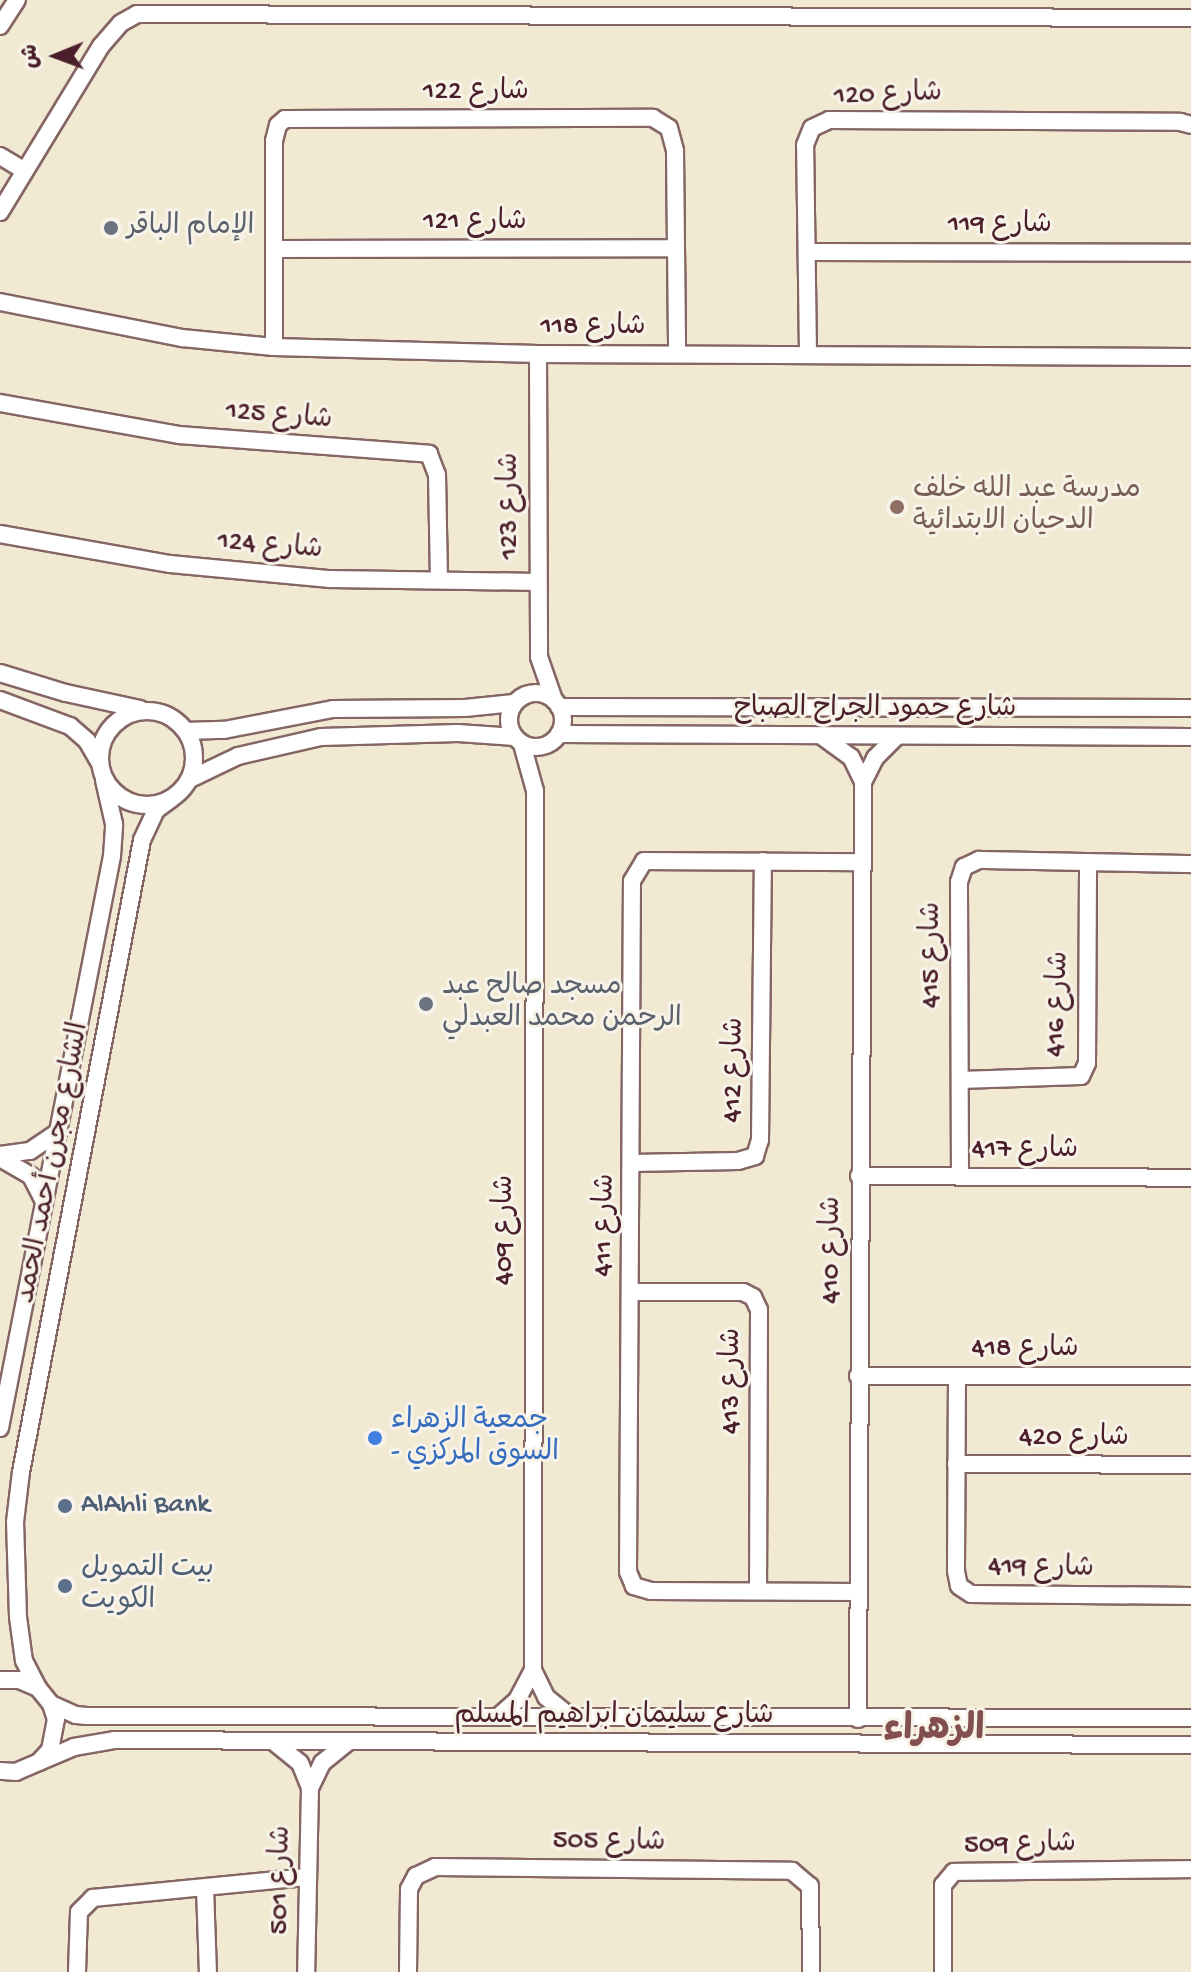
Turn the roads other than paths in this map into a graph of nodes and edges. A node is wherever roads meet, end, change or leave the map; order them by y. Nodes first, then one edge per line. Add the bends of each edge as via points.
1 (17, 0) edge
2 (515, 7) edge
3 (665, 8) edge
4 (879, 8) edge
5 (1191, 18) edge
6 (0, 26) edge
7 (1191, 125) edge
8 (0, 156) edge
9 (25, 171) junction
10 (0, 212) edge
11 (675, 248) junction
12 (274, 249) junction
13 (808, 252) junction
14 (1191, 253) edge
15 (0, 302) edge
16 (274, 347) junction
17 (677, 353) junction
18 (808, 353) junction
19 (538, 354) junction
20 (1191, 357) edge
21 (0, 403) edge
22 (0, 534) edge
23 (439, 580) junction
24 (537, 582) junction
25 (539, 657) junction
26 (0, 673) edge
27 (0, 700) edge
28 (518, 700) junction
29 (556, 703) junction
30 (407, 707) junction
31 (988, 707) junction
32 (1191, 708) edge
33 (149, 710) junction
34 (186, 731) junction
35 (407, 734) junction
36 (989, 736) junction
37 (556, 737) junction
38 (823, 737) junction
39 (896, 737) junction
40 (1191, 737) edge
41 (518, 740) junction
42 (99, 763) junction
43 (190, 779) junction
44 (104, 780) junction
45 (863, 782) junction
46 (535, 791) junction
47 (171, 799) junction
48 (763, 861) junction
49 (862, 862) junction
50 (1088, 862) junction
51 (1191, 864) edge
52 (960, 1080) junction
53 (58, 1132) junction
54 (0, 1156) edge
55 (632, 1163) junction
56 (859, 1176) junction
57 (960, 1176) junction
58 (1191, 1178) edge
59 (44, 1202) junction
60 (631, 1292) junction
61 (858, 1376) junction
62 (957, 1376) junction
63 (1191, 1376) edge
64 (0, 1428) edge
65 (956, 1464) junction
66 (1191, 1465) edge
67 (758, 1590) junction
68 (858, 1592) junction
69 (1191, 1596) edge
70 (533, 1670) junction
71 (0, 1680) edge
72 (38, 1688) junction
73 (51, 1704) junction
74 (500, 1715) junction
75 (568, 1715) junction
76 (1124, 1718) junction
77 (1148, 1718) junction
78 (1191, 1718) edge
79 (858, 1719) junction
80 (274, 1742) junction
81 (348, 1742) junction
82 (1191, 1745) edge
83 (1125, 1746) junction
84 (1147, 1746) junction
85 (39, 1762) junction
86 (1, 1772) edge
87 (310, 1788) junction
88 (1191, 1869) edge
89 (308, 1877) junction
90 (205, 1888) junction
91 (77, 1972) edge
92 (208, 1972) edge
93 (306, 1972) edge
94 (408, 1972) edge
95 (811, 1972) edge
96 (943, 1972) edge

1 - 6 street
2 - 3 street
2 - 9 street via 137,14 101,46
3 - 4 street
4 - 5 street
7 - 13 street, شارع 120 via 829,120 812,128 805,145
8 - 9 street
9 - 10 street
11 - 12 street, شارع 121
11 - 12 street, شارع 122 via 675,151 669,128 653,118 637,118 285,119 274,141
11 - 17 street, شارع 122
12 - 16 street, شارع 122
13 - 14 street, شارع 119
13 - 18 street, شارع 120
15 - 16 street, شارع 118 via 182,338
16 - 19 street, شارع 118
17 - 18 street, شارع 118
17 - 19 street, شارع 118
18 - 20 street, شارع 118
19 - 24 street, شارع 123
21 - 23 street, شارع 125 via 179,435 429,454 437,475
22 - 23 street, شارع 124 via 170,564 330,579
23 - 24 street, شارع 124
24 - 25 street, شارع 123
25 - 28 street, شارع 123
25 - 29 street, شارع 123
26 - 33 street via 86,699
27 - 42 street via 70,726 87,741
28 - 29 street via 538,693
28 - 30 street via 465,708
28 - 41 street via 509,727
29 - 31 street, شارع حمود الجراح الصباح
29 - 37 street via 563,721
30 - 34 street via 315,711 237,728
30 - 35 street
31 - 32 street, شارع حمود الجراح الصباح
31 - 36 street via 995,721
33 - 34 street via 176,720
33 - 42 street via 118,720 100,746
34 - 43 street via 194,754
35 - 41 street via 479,733
35 - 43 street via 299,741 238,756
36 - 39 street, شارع حمود الجراح الصباح
36 - 40 street, شارع حمود الجراح الصباح
37 - 38 street, شارع حمود الجراح الصباح
37 - 41 street via 541,747
37 - 46 street, شارع 409
38 - 39 street, شارع حمود الجراح الصباح
38 - 45 street via 851,757
39 - 45 street via 875,758
41 - 46 street, شارع 409
42 - 44 street
43 - 47 street
44 - 47 street via 114,792 141,805
44 - 53 street, الشارع مجرن أحمد الحمد via 114,824 112,856
45 - 49 street, شارع 410
46 - 70 street, شارع 409
47 - 72 street, الشارع مجرن أحمد الحمد via 156,810 142,840 21,1472 15,1522 18,1617 24,1661
48 - 49 street, شارع 411
48 - 55 street, شارع 412 via 760,1140 755,1156 738,1161
48 - 55 street, شارع 411 via 644,861 637,868 632,881
49 - 56 street, شارع 410
50 - 51 street, شارع 415
50 - 52 street, شارع 416 via 1087,1063 1081,1076
50 - 52 street, شارع 415 via 979,860 964,867 959,882
52 - 57 street, شارع 415
53 - 54 street via 30,1151
53 - 59 street, الشارع مجرن أحمد الحمد
54 - 59 street via 31,1176
55 - 60 street, شارع 411
56 - 57 street, شارع 417
56 - 61 street, شارع 410
57 - 58 street, شارع 417
59 - 64 street, الشارع مجرن أحمد الحمد
60 - 67 street, شارع 413 via 743,1292 753,1297 759,1310
60 - 67 street, شارع 411 via 628,1572 634,1586 651,1591
61 - 62 street, شارع 418
61 - 68 street, شارع 410
62 - 63 street, شارع 418
62 - 65 street, شارع 419
65 - 66 street, شارع 420
65 - 69 street, شارع 419 via 956,1571 959,1586 971,1594
67 - 68 street, شارع 411
68 - 79 street, شارع 410
70 - 74 street via 517,1700
70 - 75 street via 546,1697
71 - 72 street
72 - 73 street, الشارع مجرن أحمد الحمد
73 - 74 street, شارع سليمان ابراهيم المسلم via 87,1716
73 - 85 street via 55,1735
74 - 75 street, شارع سليمان ابراهيم المسلم
75 - 79 street, شارع سليمان ابراهيم المسلم
76 - 77 street, شارع سليمان ابراهيم المسلم
76 - 79 street, شارع سليمان ابراهيم المسلم
76 - 83 street
77 - 78 street, شارع سليمان ابراهيم المسلم
77 - 84 street via 1143,1731
80 - 81 street, شارع سليمان ابراهيم المسلم
80 - 85 street, شارع سليمان ابراهيم المسلم via 115,1740 74,1747
80 - 87 street, شارع 501 via 300,1763
81 - 83 street, شارع سليمان ابراهيم المسلم
81 - 87 street, شارع 501 via 322,1763
82 - 84 street, شارع سليمان ابراهيم المسلم
83 - 84 street, شارع سليمان ابراهيم المسلم
85 - 86 street, شارع سليمان ابراهيم المسلم
87 - 89 street, شارع 501
88 - 96 street, شارع 509 via 954,1872 943,1885
89 - 90 street
89 - 93 street, شارع 501
90 - 91 street via 88,1900 78,1917
90 - 92 street
94 - 95 street, شارع 505 via 412,1882 428,1869 451,1867 792,1871 810,1886

